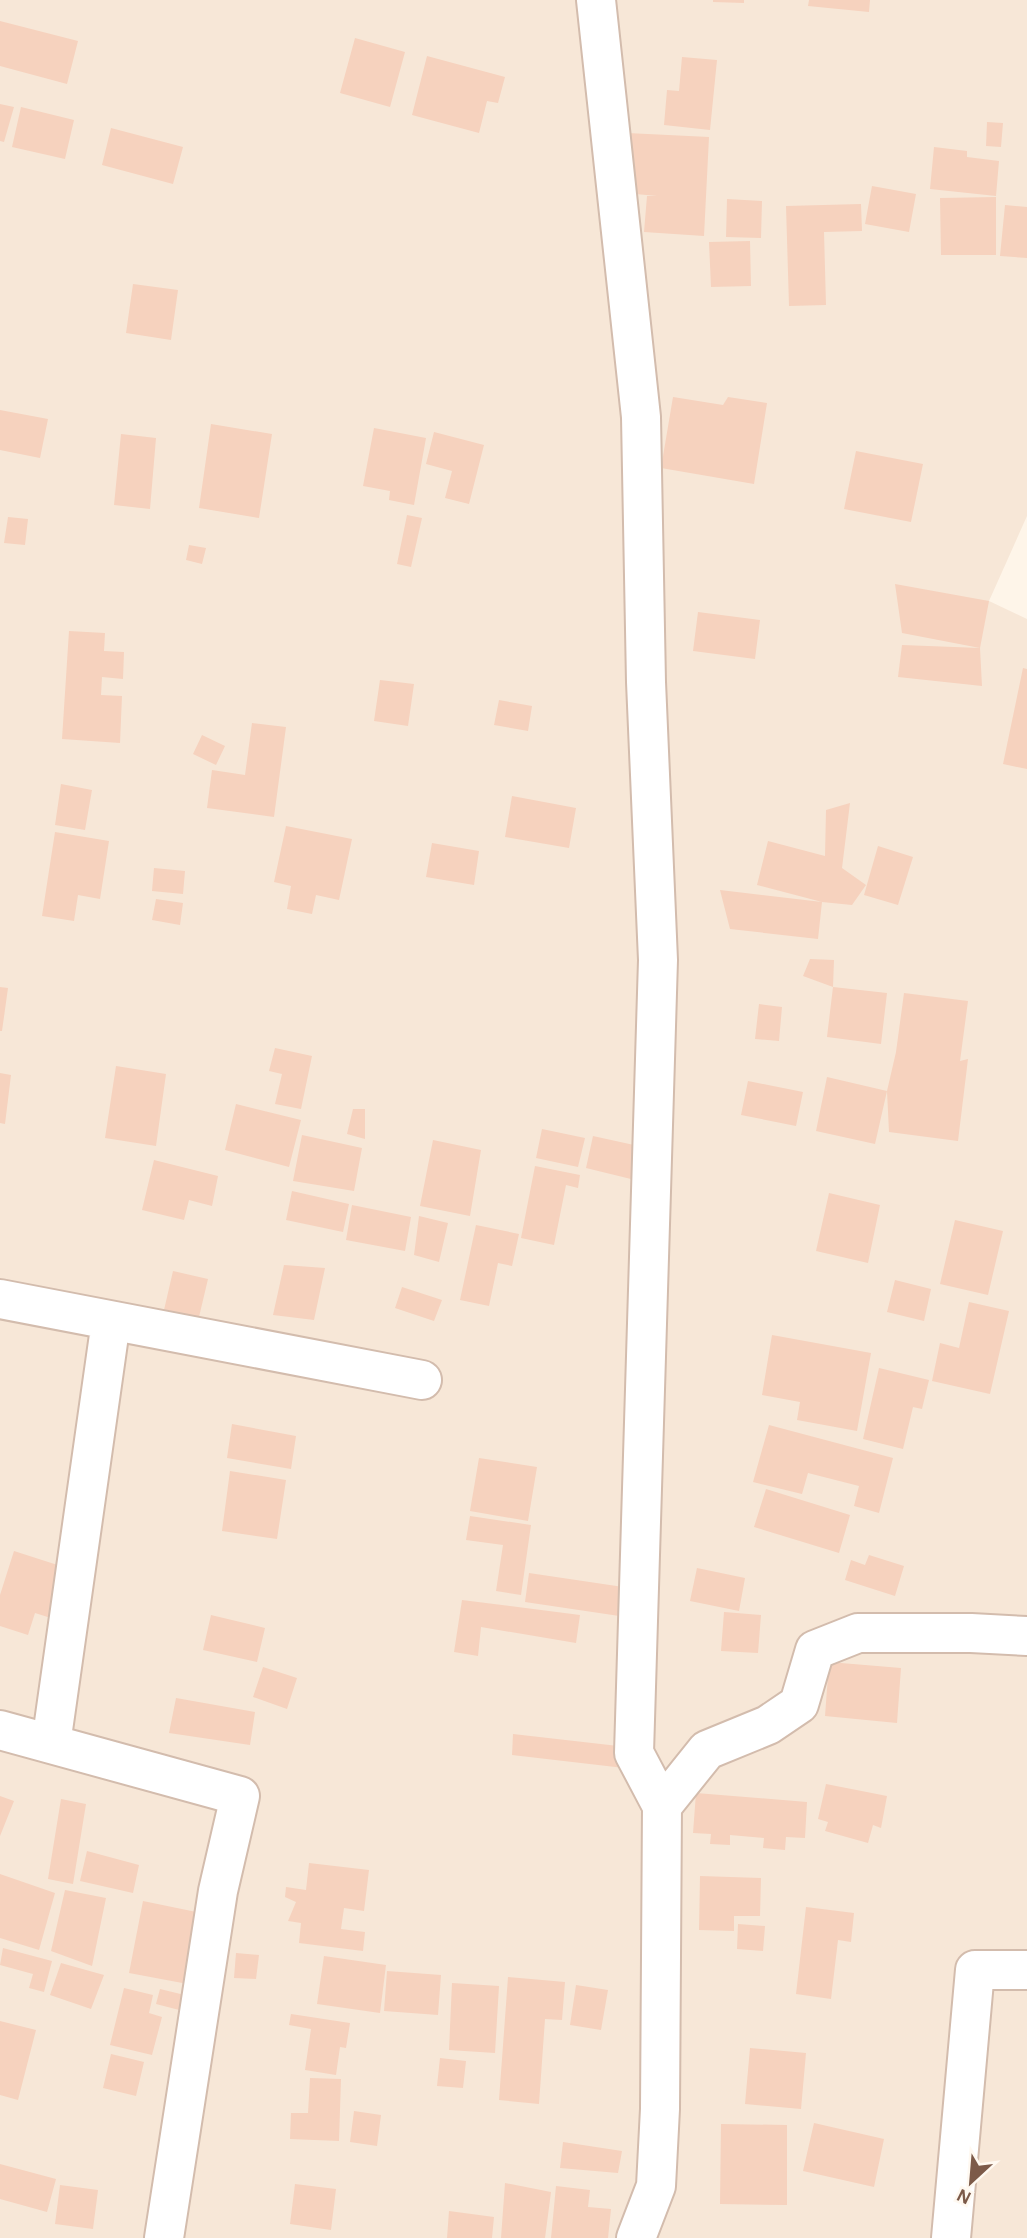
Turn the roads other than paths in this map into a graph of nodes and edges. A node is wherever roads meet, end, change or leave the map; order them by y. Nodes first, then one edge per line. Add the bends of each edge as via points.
1 (596, 0) edge
2 (0, 1299) edge
3 (111, 1321) junction
4 (422, 1380) dead end
5 (1027, 1636) edge
6 (0, 1730) edge
7 (51, 1744) junction
8 (662, 1806) junction
9 (1027, 1970) edge
10 (163, 2238) edge
11 (636, 2238) edge
12 (951, 2238) edge

1 - 8 street via 641,417 658,960 634,1753
2 - 3 street
3 - 4 street
3 - 7 street
5 - 8 street via 858,1633 815,1650 799,1704 768,1725 707,1750
6 - 7 street
7 - 10 street via 240,1796 218,1891
8 - 11 street via 656,2186
9 - 12 street via 975,1970

